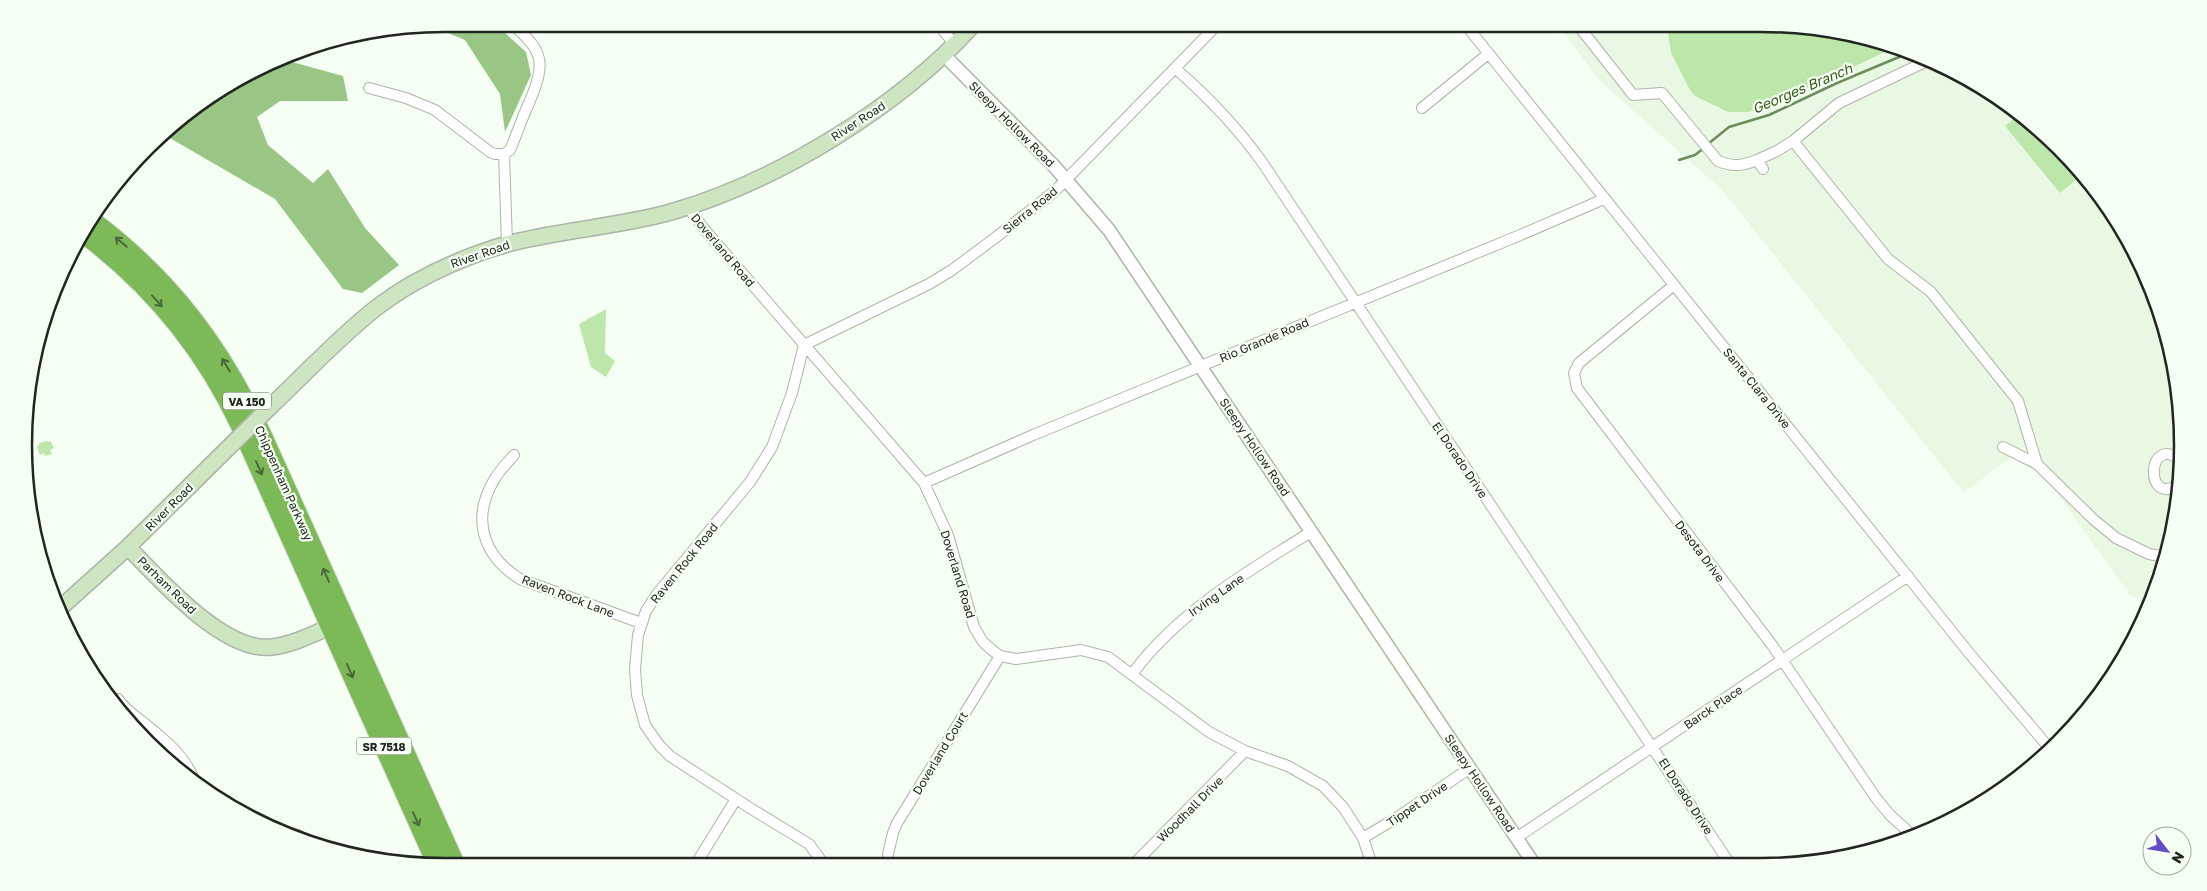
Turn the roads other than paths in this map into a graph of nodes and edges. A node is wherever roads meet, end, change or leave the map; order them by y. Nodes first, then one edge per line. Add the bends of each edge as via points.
1 (519, 32) edge
2 (941, 32) edge
3 (966, 32) edge
4 (1210, 32) edge
5 (1471, 32) edge
6 (1583, 32) edge
7 (949, 50) junction
8 (1488, 54) junction
9 (1920, 64) edge
10 (1176, 68) junction
11 (369, 88) dead end
12 (1422, 108) dead end
13 (1793, 141) junction
14 (504, 154) junction
15 (1066, 179) junction
16 (1604, 199) junction
17 (687, 206) junction
18 (97, 224) edge
19 (88, 238) edge
20 (507, 244) junction
21 (1674, 285) junction
22 (1354, 302) junction
23 (804, 345) junction
24 (1201, 366) junction
25 (2003, 447) dead end
26 (2174, 450) edge
27 (514, 455) dead end
28 (2167, 455) junction
29 (2174, 457) edge
30 (2037, 464) junction
31 (924, 483) junction
32 (2172, 486) edge
33 (1311, 532) junction
34 (128, 547) junction
35 (2159, 556) edge
36 (1908, 576) junction
37 (64, 604) edge
38 (338, 623) junction
39 (641, 623) junction
40 (1000, 656) junction
41 (1783, 660) junction
42 (1133, 673) junction
43 (129, 711) edge
44 (2047, 745) edge
45 (1653, 747) junction
46 (1245, 751) junction
47 (1470, 768) junction
48 (191, 770) edge
49 (736, 799) junction
50 (1908, 832) edge
51 (1363, 838) junction
52 (1516, 838) junction
53 (888, 854) dead end
54 (435, 858) edge
55 (453, 858) edge
56 (700, 858) edge
57 (819, 858) edge
58 (1140, 858) edge
59 (1370, 858) edge
60 (1530, 858) edge
61 (1726, 858) edge

1 - 14 street via 539,56 540,75 510,150
2 - 7 street
3 - 7 main road, River Road
4 - 10 street, Sierra Road
5 - 8 street, Santa Clara Drive
6 - 13 street via 1633,95 1662,93 1718,161 1731,166 1760,164 1780,155
7 - 15 street, Sleepy Hollow Road
7 - 17 main road, River Road via 886,103 803,155 743,186
8 - 12 street
8 - 16 street, Santa Clara Drive
9 - 13 street via 1839,103
10 - 15 street, Sierra Road
10 - 22 street, El Dorado Drive via 1215,104 1245,138
11 - 14 street via 435,110 490,152
13 - 30 street via 1888,258 1931,292 2018,401
14 - 20 street
15 - 23 street, Sierra Road via 952,270
15 - 24 street, Sleepy Hollow Road via 1109,230
16 - 21 street, Santa Clara Drive
16 - 22 street, Rio Grande Road
17 - 20 main road, River Road via 621,223
17 - 23 street, Doverland Road
38 -> 18 highway, Chippenham Parkway / VA 150 via 251,409 222,358 194,318 157,276
19 -> 38 highway, Chippenham Parkway / VA 150 via 152,296 211,373
20 - 34 main road, River Road, bridge via 451,264 398,293 349,332
21 - 36 street, Santa Clara Drive
21 - 41 street, Desota Drive via 1583,359 1575,369 1575,381 1585,400
22 - 24 street, Rio Grande Road
22 - 45 street, El Dorado Drive
23 - 31 street, Doverland Road
23 - 39 street, Raven Rock Road via 781,425 763,462 735,502 657,594
24 - 31 street, Rio Grande Road
24 - 33 street, Sleepy Hollow Road
25 - 30 street
26 - 28 street
27 - 39 street, Raven Rock Lane via 493,480 484,508 482,526 494,558 520,579
28 - 29 street
28 - 32 street via 2155,462 2153,476 2158,484 2166,488
30 - 35 street via 2116,538
31 - 40 street, Doverland Road via 948,535 976,632
33 - 42 street, Irving Lane via 1181,620
33 - 47 street, Sleepy Hollow Road
34 - 37 main road, River Road
34 - 38 main road, Parham Road via 199,616 243,642 266,648 279,646
36 - 41 street, Barck Place
36 - 44 street, Santa Clara Drive
38 -> 54 highway, SR 7518
38 - 55 highway, SR 7518
39 - 49 street, Raven Rock Road via 636,648 635,686 645,725 670,756
40 - 42 street via 1024,659 1089,651 1108,657
40 - 53 street, Doverland Court via 897,823
41 - 45 street, Barck Place
41 - 50 street, Desota Drive via 1876,798
42 - 46 street via 1209,732
43 - 48 street via 152,729
45 - 52 street, Barck Place
45 - 61 street, El Dorado Drive
46 - 51 street via 1288,766 1322,786 1343,808
46 - 58 street, Woodhall Drive
47 - 51 street, Tippet Drive
47 - 52 street, Sleepy Hollow Road
49 - 56 street
49 - 57 street, Raven Rock Road via 809,844
51 - 59 street
52 - 60 street, Sleepy Hollow Road

